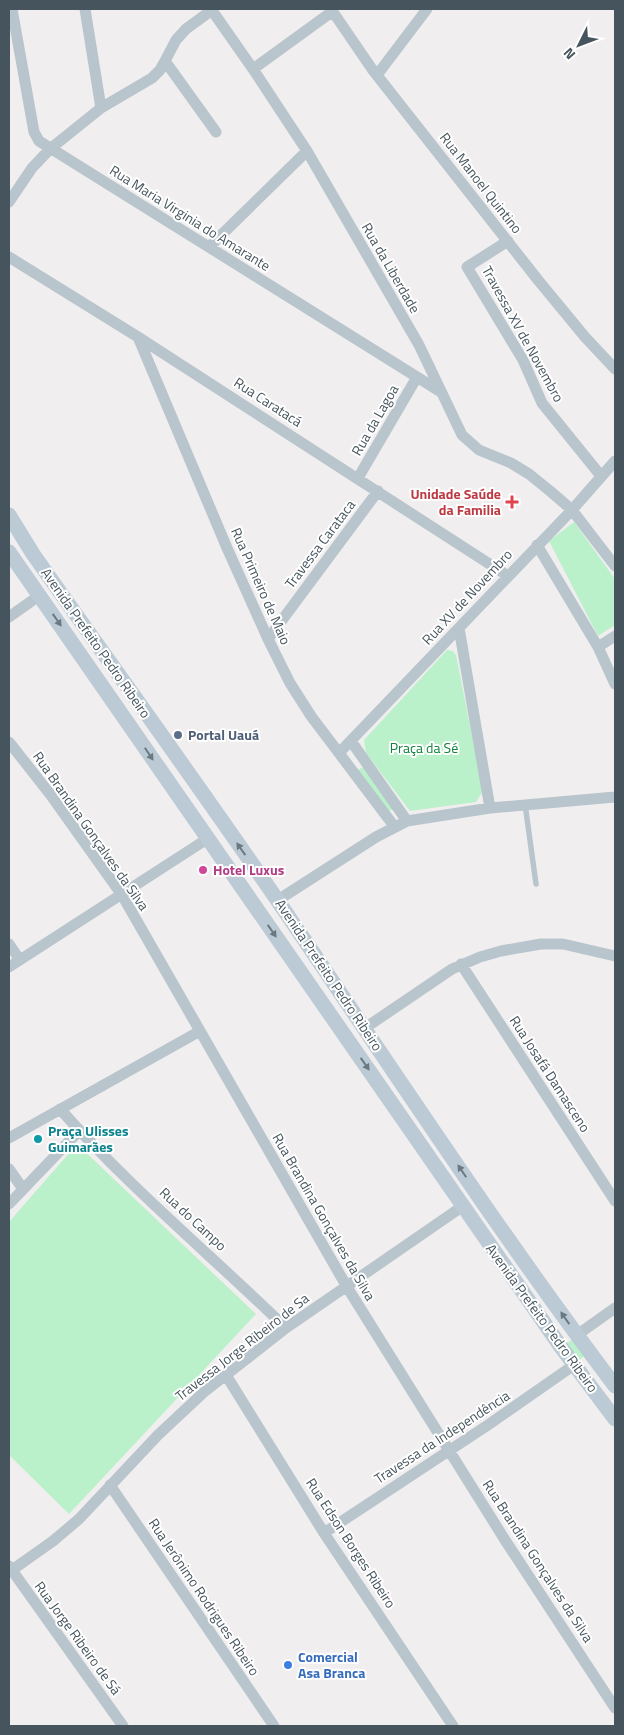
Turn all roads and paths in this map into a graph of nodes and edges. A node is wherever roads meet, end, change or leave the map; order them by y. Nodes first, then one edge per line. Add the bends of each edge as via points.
1 (12, 9) edge
2 (85, 9) edge
3 (211, 9) edge
4 (427, 9) edge
5 (332, 10) edge
6 (166, 62) junction
7 (253, 69) junction
8 (377, 75) junction
9 (101, 108) junction
10 (216, 132) dead end
11 (50, 149) junction
12 (307, 151) junction
13 (9, 202) edge
14 (508, 241) junction
15 (209, 247) junction
16 (9, 257) edge
17 (138, 337) junction
18 (615, 369) edge
19 (417, 377) junction
20 (441, 392) junction
21 (615, 460) edge
22 (601, 476) junction
23 (358, 478) junction
24 (378, 491) junction
25 (572, 510) junction
26 (9, 515) edge
27 (537, 545) junction
28 (33, 554) junction
29 (12, 560) edge
30 (615, 566) edge
31 (508, 576) junction
32 (40, 596) junction
33 (9, 617) edge
34 (459, 628) junction
35 (615, 636) edge
36 (268, 639) junction
37 (598, 647) junction
38 (615, 684) edge
39 (350, 741) junction
40 (9, 742) edge
41 (339, 753) junction
42 (615, 797) edge
43 (525, 804) junction
44 (490, 808) junction
45 (407, 821) junction
46 (225, 826) junction
47 (394, 826) junction
48 (207, 839) junction
49 (536, 884) dead end
50 (122, 895) junction
51 (278, 900) junction
52 (259, 913) junction
53 (9, 944) edge
54 (615, 956) edge
55 (20, 960) junction
56 (461, 964) junction
57 (9, 967) edge
58 (365, 1028) junction
59 (200, 1031) junction
60 (348, 1040) junction
61 (60, 1109) junction
62 (80, 1131) junction
63 (9, 1138) edge
64 (9, 1169) edge
65 (615, 1180) edge
66 (22, 1189) junction
67 (479, 1195) junction
68 (612, 1196) edge
69 (9, 1204) edge
70 (463, 1206) junction
71 (346, 1287) junction
72 (615, 1308) edge
73 (286, 1328) junction
74 (577, 1335) junction
75 (561, 1347) junction
76 (591, 1353) junction
77 (574, 1365) junction
78 (226, 1374) junction
79 (615, 1386) edge
80 (615, 1419) edge
81 (449, 1450) junction
82 (110, 1485) junction
83 (324, 1533) junction
84 (10, 1568) edge
85 (615, 1708) edge
86 (123, 1726) edge
87 (274, 1726) edge
88 (453, 1726) edge

1 - 11 street, Rua Maria Virginia do Amarante via 34,132 39,141
2 - 9 street
3 - 6 street via 176,40
3 - 7 street, Rua da Liberdade
4 - 8 street
5 - 7 street
5 - 8 street, Rua Manoel Quintino
6 - 9 street via 152,78
6 - 10 street
7 - 12 street, Rua da Liberdade
8 - 14 street, Rua Manoel Quintino
9 - 11 street
11 - 13 street via 32,168
11 - 15 street, Rua Maria Virginia do Amarante
12 - 15 street
12 - 20 street, Rua da Liberdade
14 - 18 street, Rua Manoel Quintino
14 - 22 street, Travessa XV de Novembro via 467,267 523,360 542,403
15 - 19 street, Rua Maria Virginia do Amarante
16 - 17 street, Rua Caratacá
17 - 23 street, Rua Caratacá
17 - 36 street, Rua Primeiro de Maio
19 - 20 street, Rua Maria Virginia do Amarante
19 - 23 street, Rua da Lagoa
20 - 25 street, Rua da Liberdade via 462,435 470,444 529,474
21 - 22 street, Rua XV de Novembro
22 - 25 street, Rua XV de Novembro
23 - 24 street, Rua Caratacá
24 - 31 street, Rua Caratacá
24 - 36 street, Travessa Carataca
25 - 27 street, Rua XV de Novembro
25 - 30 street, Rua da Liberdade
26 - 28 main road, Avenida Prefeito Pedro Ribeiro
27 - 31 street, Rua XV de Novembro
27 - 37 street
28 - 29 main road
28 - 46 main road, Avenida Prefeito Pedro Ribeiro
29 - 32 main road, Avenida Prefeito Pedro Ribeiro
31 - 34 street, Rua XV de Novembro
32 - 33 street
32 -> 48 main road, Avenida Prefeito Pedro Ribeiro
34 - 39 street, Rua XV de Novembro
34 - 44 street
35 - 37 street
36 - 41 street, Rua Primeiro de Maio via 310,716
37 - 38 street
39 - 41 street, Rua XV de Novembro
39 - 45 street
40 - 50 street, Rua Brandina Gonçalves da Silva
41 - 47 street, Rua Primeiro de Maio
42 - 43 street
43 - 44 street
43 - 49 lane
44 - 45 street
45 - 47 street
46 - 48 main road
51 -> 46 main road, Avenida Prefeito Pedro Ribeiro
47 - 51 street
48 - 50 street
48 - 52 main road, Avenida Prefeito Pedro Ribeiro
50 - 55 street
50 - 59 street, Rua Brandina Gonçalves da Silva
51 - 52 main road
51 - 58 main road, Avenida Prefeito Pedro Ribeiro
52 -> 60 main road, Avenida Prefeito Pedro Ribeiro
53 - 55 street
54 - 56 street via 563,944 541,944 501,951
55 - 57 street
56 - 58 street
56 - 68 street, Rua Josafá Damasceno
58 - 60 main road
67 -> 58 main road, Avenida Prefeito Pedro Ribeiro
59 - 61 street
59 - 71 street, Rua Brandina Gonçalves da Silva
60 -> 70 main road, Avenida Prefeito Pedro Ribeiro
61 - 62 street, Rua do Campo
61 - 63 street
62 - 66 street
62 - 73 street, Rua do Campo
64 - 66 street
65 - 68 street
66 - 69 street
67 - 70 main road
74 -> 67 main road, Avenida Prefeito Pedro Ribeiro
70 - 71 street, Travessa Jorge Ribeiro de Sa
70 - 75 main road, Avenida Prefeito Pedro Ribeiro
71 - 73 street, Travessa Jorge Ribeiro de Sa
71 - 81 street, Rua Brandina Gonçalves da Silva
72 - 74 street
73 - 78 street, Travessa Jorge Ribeiro de Sa
74 - 75 main road
74 - 76 main road, Avenida Prefeito Pedro Ribeiro
75 - 77 main road, Avenida Prefeito Pedro Ribeiro
76 - 77 main road
76 - 79 main road, Avenida Prefeito Pedro Ribeiro
77 - 80 main road, Avenida Prefeito Pedro Ribeiro
77 - 81 street, Travessa da Independência
78 - 82 street, Travessa Jorge Ribeiro de Sa via 158,1435
78 - 83 street, Rua Edson Borges Ribeiro
81 - 83 street, Travessa da Independência
81 - 85 street, Rua Brandina Gonçalves da Silva
82 - 84 street, Travessa Jorge Ribeiro de Sa via 79,1519 53,1541
82 - 87 street, Rua Jerônimo Rodrigues Ribeiro
83 - 88 street, Rua Edson Borges Ribeiro
84 - 86 street, Rua Jorge Ribeiro de Sá

